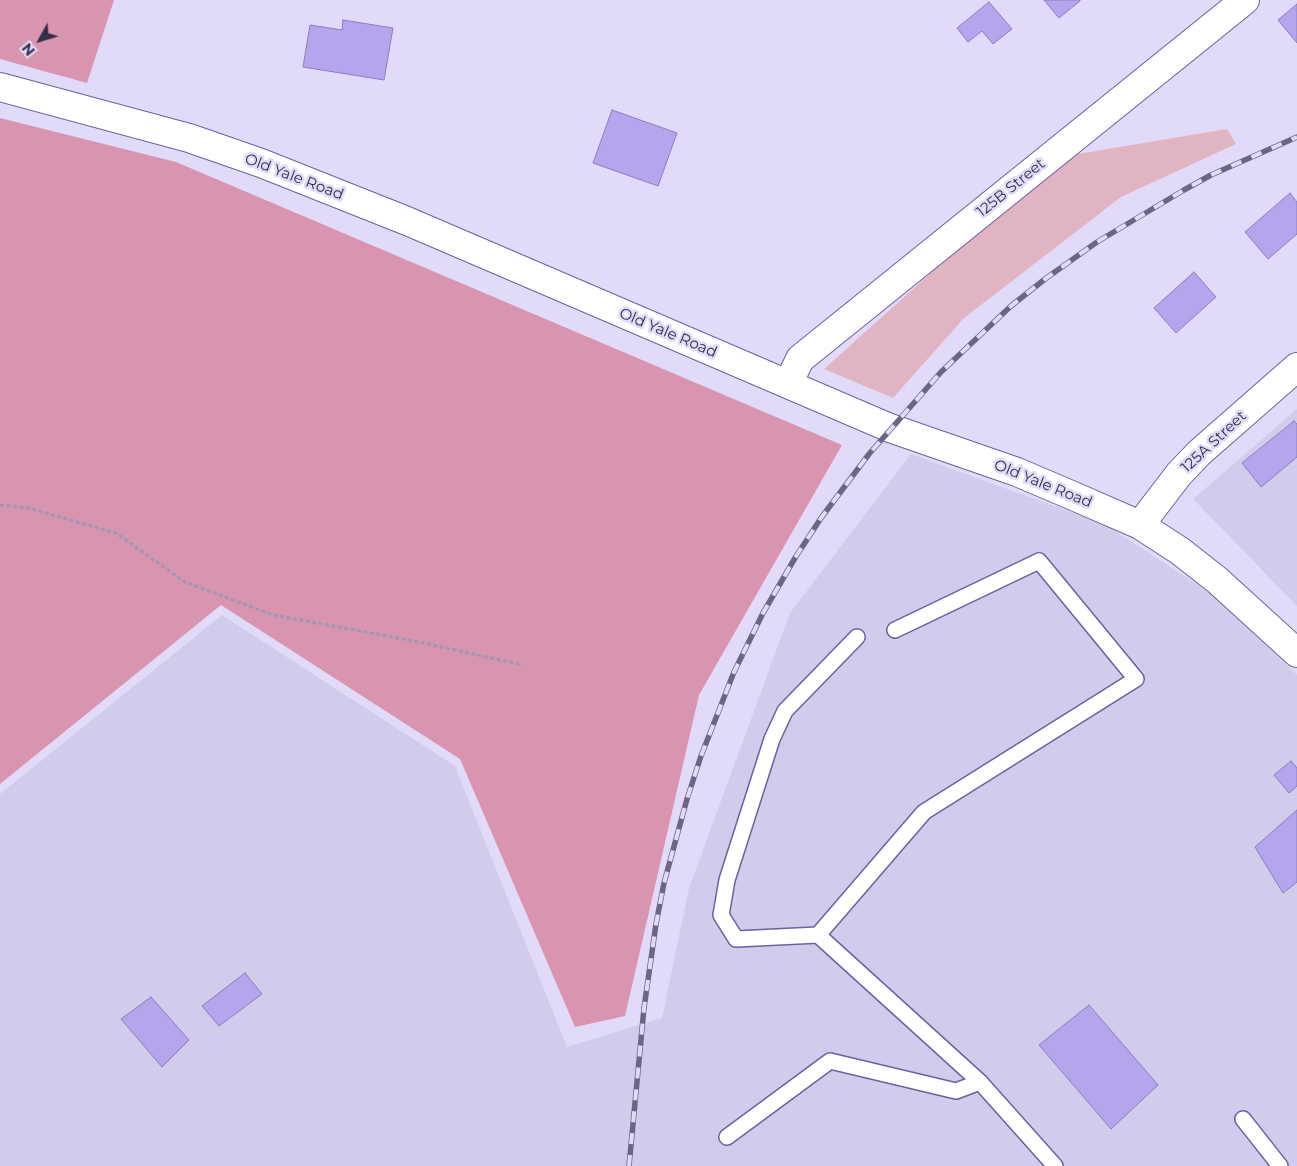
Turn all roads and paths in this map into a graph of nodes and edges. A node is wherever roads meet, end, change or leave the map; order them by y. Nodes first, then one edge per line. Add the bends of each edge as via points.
1 (1245, 0) edge
2 (0, 87) edge
3 (1297, 367) edge
4 (788, 384) junction
5 (0, 505) edge
6 (1140, 525) junction
7 (895, 630) dead end
8 (857, 636) dead end
9 (1297, 653) edge
10 (523, 665) dead end
11 (818, 935) junction
12 (980, 1082) junction
13 (1243, 1119) dead end
14 (727, 1137) dead end
15 (1055, 1166) edge
16 (1280, 1166) edge

1 - 4 main road, 125B Street via 800,359
2 - 4 main road, Old Yale Road via 189,138 261,163 407,221
3 - 6 main road, 125A Street via 1199,453
4 - 6 main road, Old Yale Road via 890,428 1017,472
5 - 10 path via 28,508 116,533 185,582 273,615
6 - 9 main road, Old Yale Road via 1216,580
7 - 11 lane via 1039,561 1136,679 924,812
8 - 11 lane via 785,711 772,739 730,871 721,915 736,940
11 - 12 lane
12 - 14 lane via 956,1091 830,1061
12 - 15 lane
13 - 16 lane

